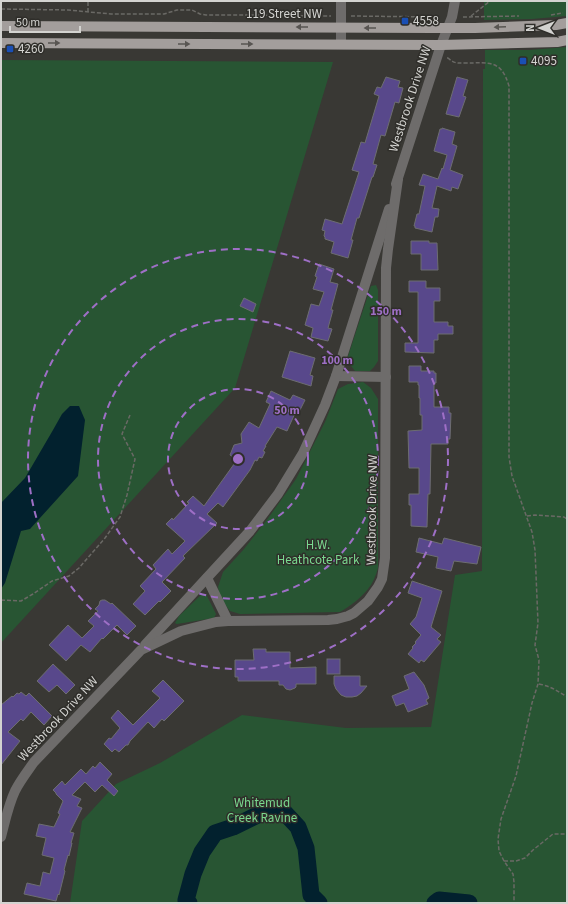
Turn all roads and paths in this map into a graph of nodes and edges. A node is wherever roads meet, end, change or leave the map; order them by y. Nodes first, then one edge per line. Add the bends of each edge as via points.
1 (88, 1) edge
2 (341, 1) edge
3 (455, 1) edge
4 (490, 1) edge
5 (1, 9) edge
6 (88, 12) junction
7 (567, 13) edge
8 (546, 15) dead end
9 (341, 16) junction
10 (523, 16) dead end
11 (442, 17) dead end
12 (463, 17) dead end
13 (471, 17) junction
14 (567, 23) edge
15 (1, 26) edge
16 (341, 27) junction
17 (447, 28) junction
18 (567, 40) edge
19 (1, 43) edge
20 (341, 44) junction
21 (441, 45) junction
22 (448, 58) dead end
23 (398, 179) junction
24 (336, 376) junction
25 (386, 377) junction
26 (130, 415) dead end
27 (527, 516) junction
28 (567, 519) edge
29 (207, 578) junction
30 (1, 600) edge
31 (228, 621) junction
32 (141, 650) junction
33 (538, 684) junction
34 (567, 697) edge
35 (567, 834) edge
36 (1, 837) edge
37 (504, 861) junction
38 (514, 903) edge

1 - 6 path
2 - 9 street
3 - 17 street, Westbrook Drive NW
4 - 13 path
5 - 6 path
6 - 9 path via 164,14 177,10 192,10 206,15
7 - 8 path
9 - 11 path
9 - 16 street
10 - 13 path
12 - 13 path
14 -> 17 main road, 119 Street NW via 548,26
16 -> 15 main road, 119 Street NW
17 -> 16 main road, 119 Street NW
16 - 20 street
17 - 21 street, Westbrook Drive NW
18 - 21 main road
19 -> 20 main road
20 - 21 main road
21 - 23 street, Westbrook Drive NW
22 - 27 path via 456,63 495,64 506,76 509,86 509,457 512,476
23 - 24 street, Westbrook Drive NW
23 - 25 street, Westbrook Drive NW via 386,268
24 - 25 street
24 - 29 street, Westbrook Drive NW via 303,453 278,494 250,531
25 - 31 street, Westbrook Drive NW via 385,558 382,579 378,587 368,601 354,613 337,619
26 - 30 path via 122,434 135,459 120,517 105,538 69,576 52,580 21,601
27 - 28 path
27 - 33 path via 535,550 538,623 535,645 539,660
29 - 31 street
29 - 32 street, Westbrook Drive NW
31 - 32 street, Westbrook Drive NW via 182,631
32 - 36 street, Westbrook Drive NW via 24,775 11,802
33 - 34 path via 548,685
33 - 37 path via 516,776 499,829 498,845
35 - 37 path via 553,834 525,858
37 - 38 path via 513,874

